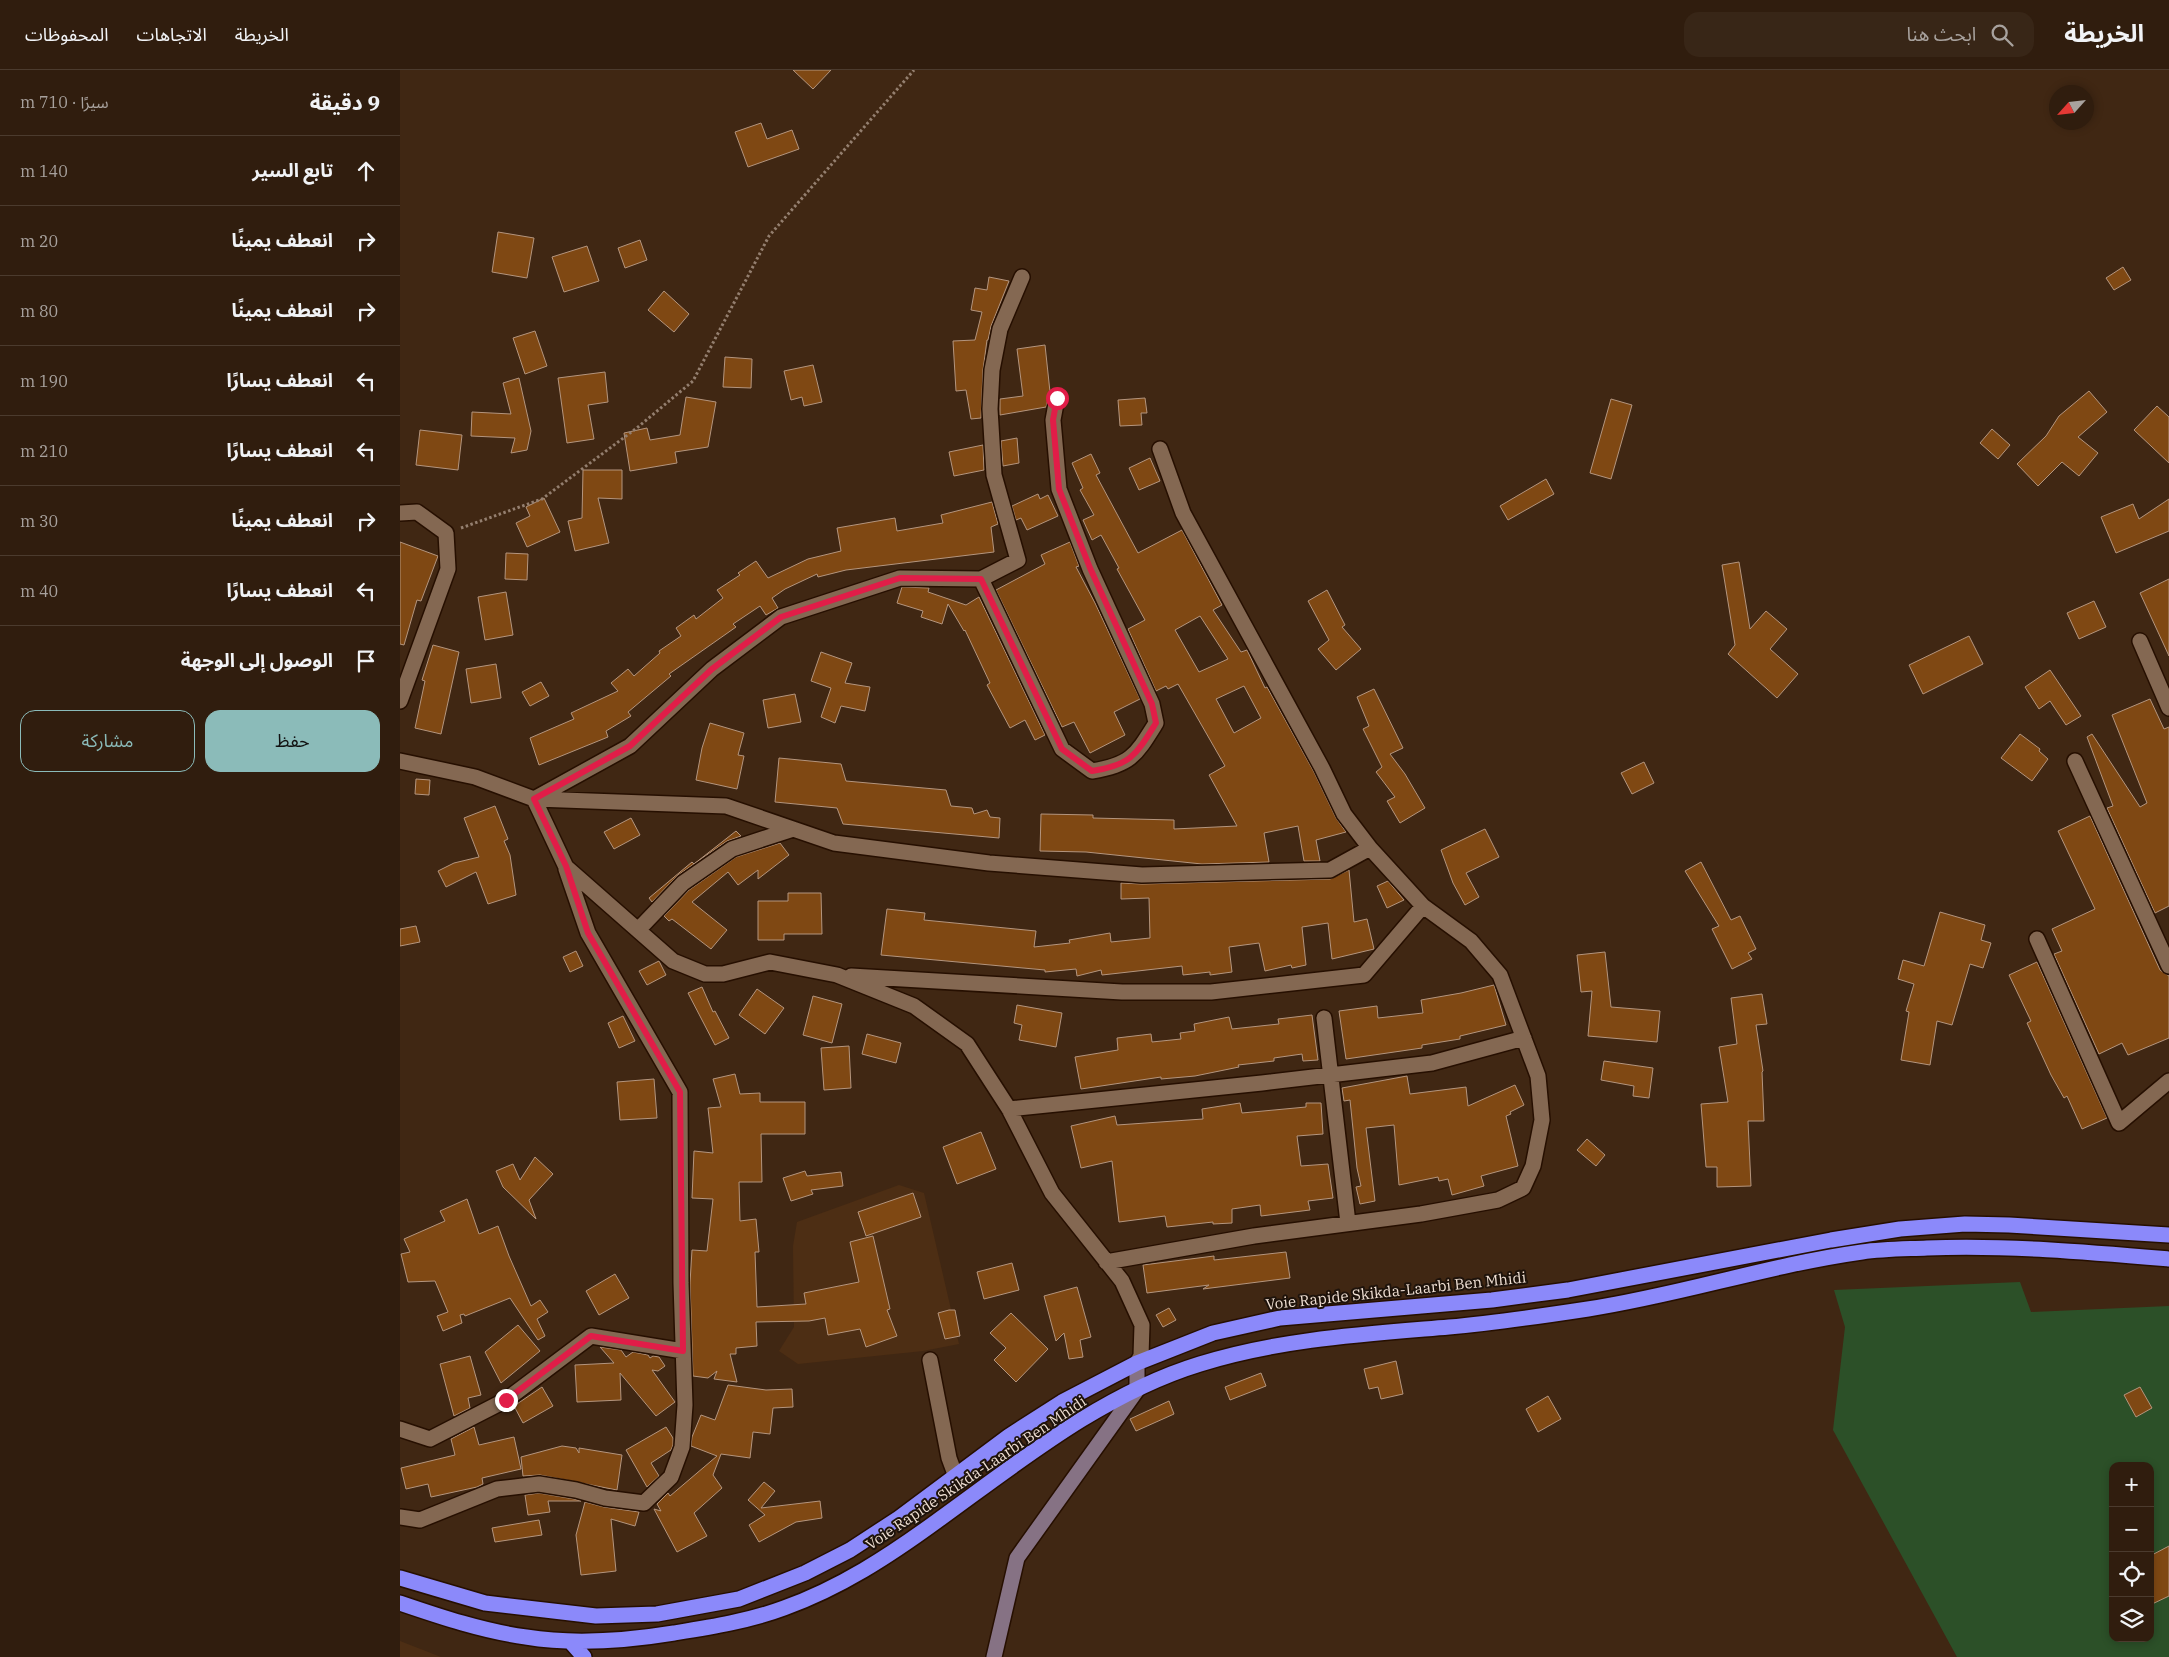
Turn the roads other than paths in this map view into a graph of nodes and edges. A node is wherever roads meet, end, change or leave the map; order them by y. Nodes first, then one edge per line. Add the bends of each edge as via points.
1 (1022, 277) dead end
2 (1057, 398) dead end
3 (1160, 449) dead end
4 (400, 513) edge
5 (981, 579) junction
6 (2140, 641) dead end
7 (400, 702) edge
8 (2169, 708) edge
9 (400, 760) edge
10 (2075, 761) dead end
11 (534, 799) junction
12 (793, 829) junction
13 (1370, 848) junction
14 (566, 866) junction
15 (1423, 906) junction
16 (638, 930) junction
17 (2037, 939) dead end
18 (2169, 966) edge
19 (837, 975) junction
20 (1324, 1018) dead end
21 (1524, 1038) junction
22 (1330, 1075) junction
23 (2169, 1080) edge
24 (1009, 1109) junction
25 (1348, 1223) junction
26 (2169, 1235) edge
27 (2169, 1259) edge
28 (1106, 1262) junction
29 (683, 1351) junction
30 (930, 1360) dead end
31 (1137, 1363) junction
32 (1137, 1390) junction
33 (400, 1429) edge
34 (956, 1477) junction
35 (400, 1517) edge
36 (400, 1578) edge
37 (400, 1603) edge
38 (570, 1641) junction
39 (584, 1657) edge
40 (994, 1657) edge

1 - 5 street via 1000,329 992,370 990,409 994,476 1018,560
2 - 5 street via 1053,420 1059,489 1090,568 1152,704 1156,723 1138,752 1115,767 1092,771 1062,749
3 - 13 street via 1183,512 1344,814
4 - 7 street via 417,512 446,533 448,569
5 - 11 street via 900,578 781,617 712,669 630,746
6 - 8 street
9 - 11 street via 475,777
10 - 18 street
11 - 12 street via 726,806
11 - 14 street
12 - 13 street via 834,843 989,864 1142,875 1330,870
12 - 16 street via 732,849 683,883
13 - 15 street
14 - 16 street
14 - 29 street via 588,933 680,1092
15 - 19 street via 1364,975 1211,992 1122,992
15 - 21 street via 1471,940 1500,975
16 - 19 street via 674,961 705,974 723,974 770,962
17 - 23 street via 2119,1123
19 - 24 street via 914,1006 967,1044
20 - 22 street
21 - 22 street via 1432,1063
21 - 25 street via 1538,1076 1542,1120 1532,1166 1523,1188 1498,1200
22 - 24 street
22 - 25 street
24 - 28 street via 1052,1193
25 - 28 street
26 - 31 highway, Voie Rapide Skikda-Laarbi Ben Mhidi via 2009,1224 1900,1228 1568,1290 1492,1300 1280,1318 1213,1333
27 - 32 highway, Voie Rapide Skikda-Laarbi Ben Mhidi via 1996,1247 1865,1251 1586,1310 1288,1344 1198,1364
28 - 31 street via 1122,1281 1142,1326 1141,1356
29 - 33 street via 591,1336 506,1400 430,1439
29 - 35 street via 685,1405 682,1448 671,1477 644,1503 539,1484 496,1490 420,1520
30 - 34 street via 949,1458
31 - 32 street
31 - 34 highway, Voie Rapide Skikda-Laarbi Ben Mhidi via 1062,1402 1009,1436
32 - 38 highway, Voie Rapide Skikda-Laarbi Ben Mhidi via 1037,1449 864,1571 817,1594 761,1616 708,1627 631,1639
32 - 40 street via 1017,1558
34 - 36 highway, Voie Rapide Skikda-Laarbi Ben Mhidi via 872,1536 819,1567 739,1599 686,1610 596,1616 538,1610 485,1603
37 - 38 highway, Voie Rapide Skikda-Laarbi Ben Mhidi via 491,1631
38 - 39 highway

